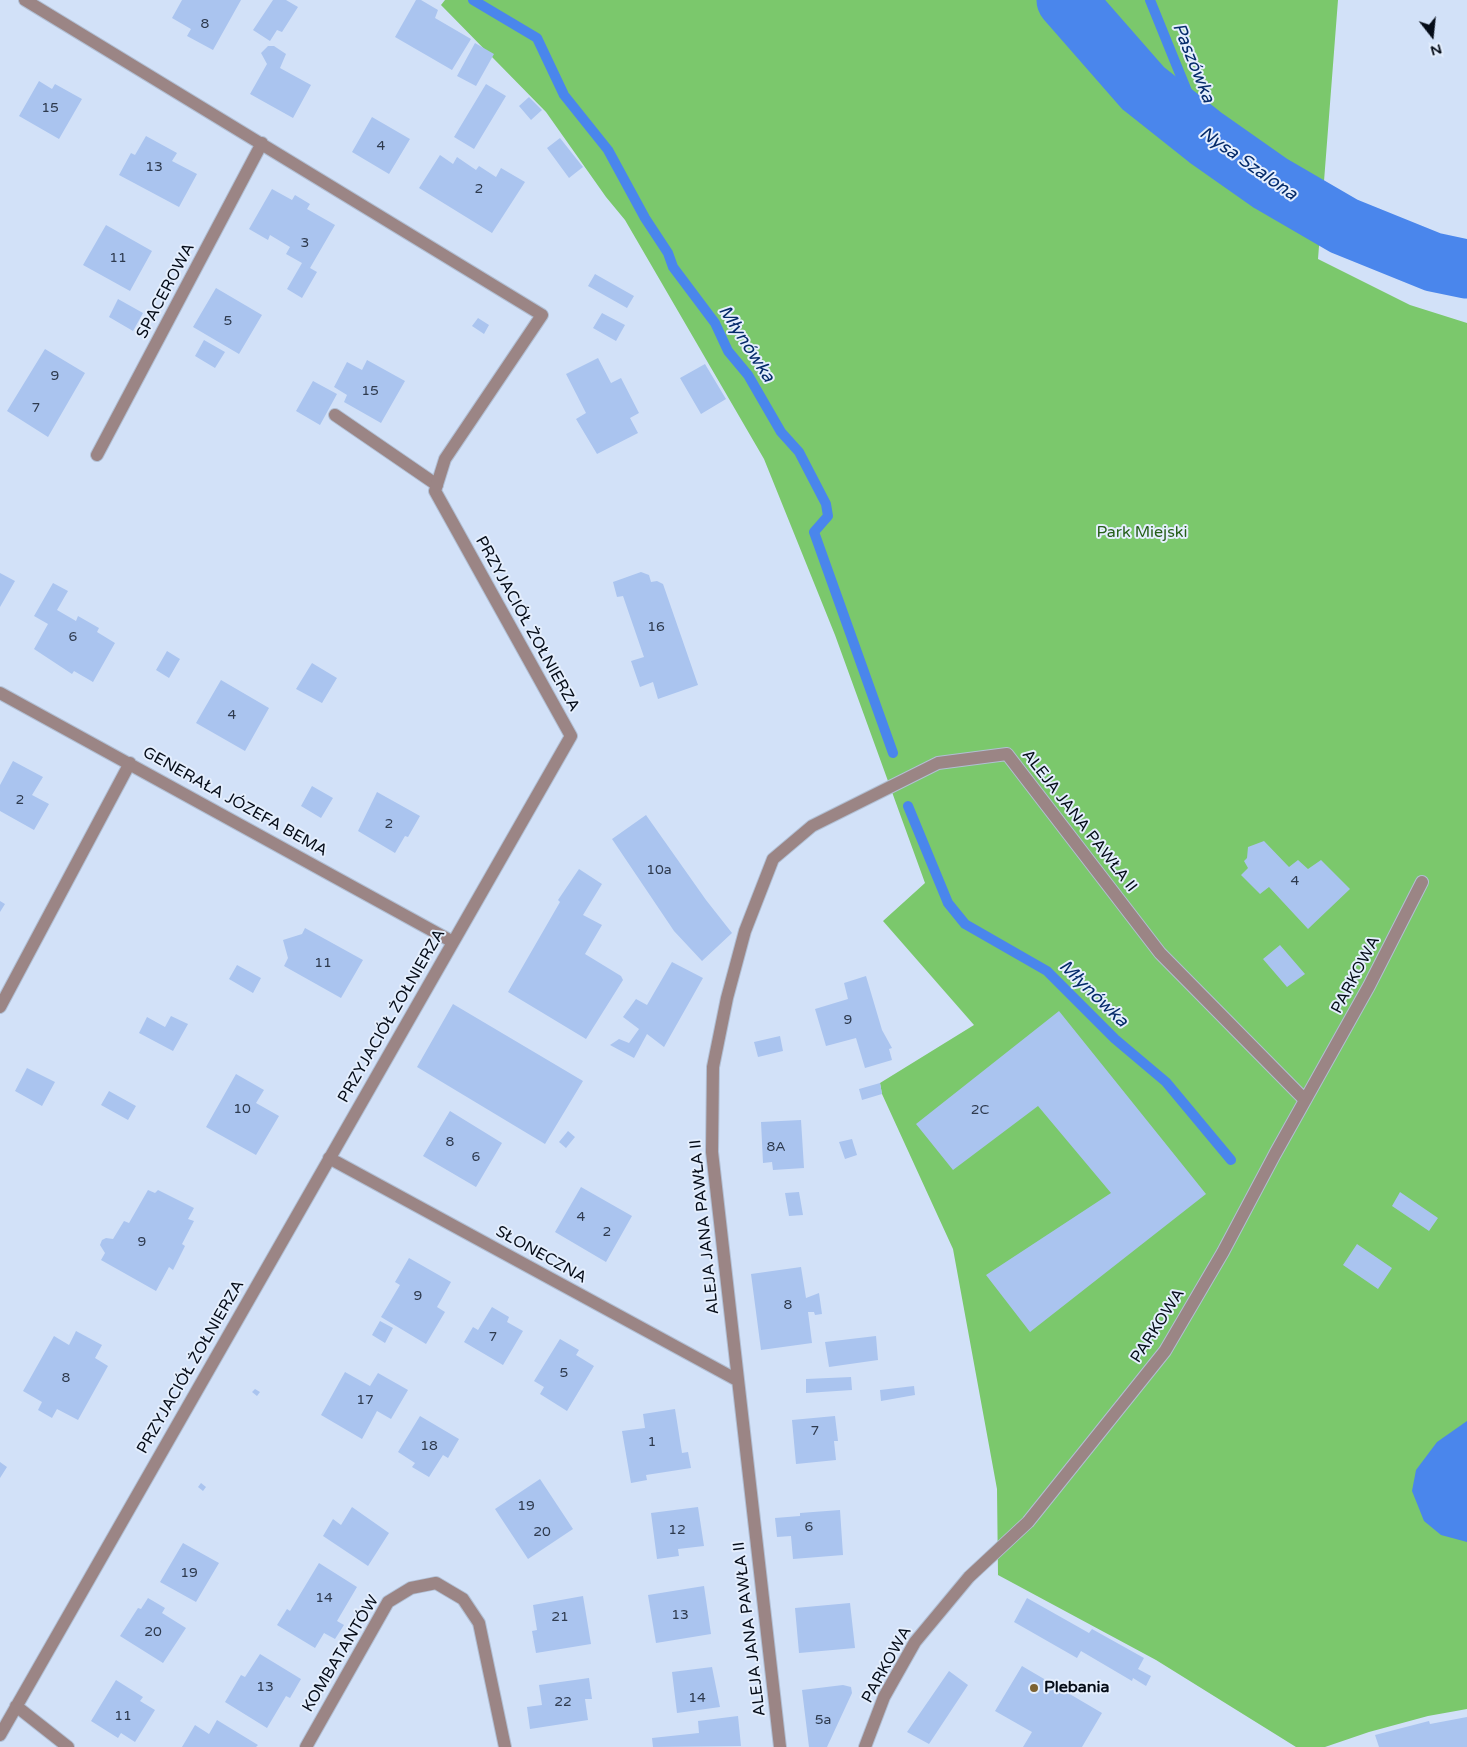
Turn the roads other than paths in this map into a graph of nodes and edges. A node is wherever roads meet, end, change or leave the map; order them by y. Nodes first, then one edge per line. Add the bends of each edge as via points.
1 (25, 0) edge
2 (262, 143) junction
3 (335, 415) dead end
4 (97, 455) dead end
5 (437, 484) junction
6 (0, 692) edge
7 (130, 763) junction
8 (1422, 882) dead end
9 (452, 942) junction
10 (2, 1000) edge
11 (1305, 1100) junction
12 (329, 1158) junction
13 (737, 1380) junction
14 (16, 1706) junction
15 (0, 1734) edge
16 (68, 1747) edge
17 (306, 1747) edge
18 (505, 1747) edge
19 (780, 1747) edge
20 (865, 1747) edge

1 - 2 street
2 - 4 street, SPACEROWA
2 - 5 street via 542,315 445,458
3 - 5 street
5 - 9 street, PRZYJACIÓŁ ŻOŁNIERZA via 435,491 570,736
6 - 7 street, GENERAŁA JÓZEFA BEMA
7 - 9 street, GENERAŁA JÓZEFA BEMA
7 - 10 street
8 - 11 street, PARKOWA
9 - 12 street, PRZYJACIÓŁ ŻOŁNIERZA
11 - 13 street, ALEJA JANA PAWŁA II via 1160,953 1007,754 938,763 812,826 773,859 745,931 713,1066 712,1152
11 - 20 street, PARKOWA via 1223,1252 1164,1351 1028,1522 969,1578 915,1642 884,1698
12 - 13 street, SŁONECZNA
12 - 14 street, PRZYJACIÓŁ ŻOŁNIERZA
13 - 19 street, ALEJA JANA PAWŁA II
14 - 15 street, PRZYJACIÓŁ ŻOŁNIERZA
14 - 16 street
17 - 18 street, KOMBATANTÓW via 388,1602 411,1588 436,1583 463,1599 479,1623

